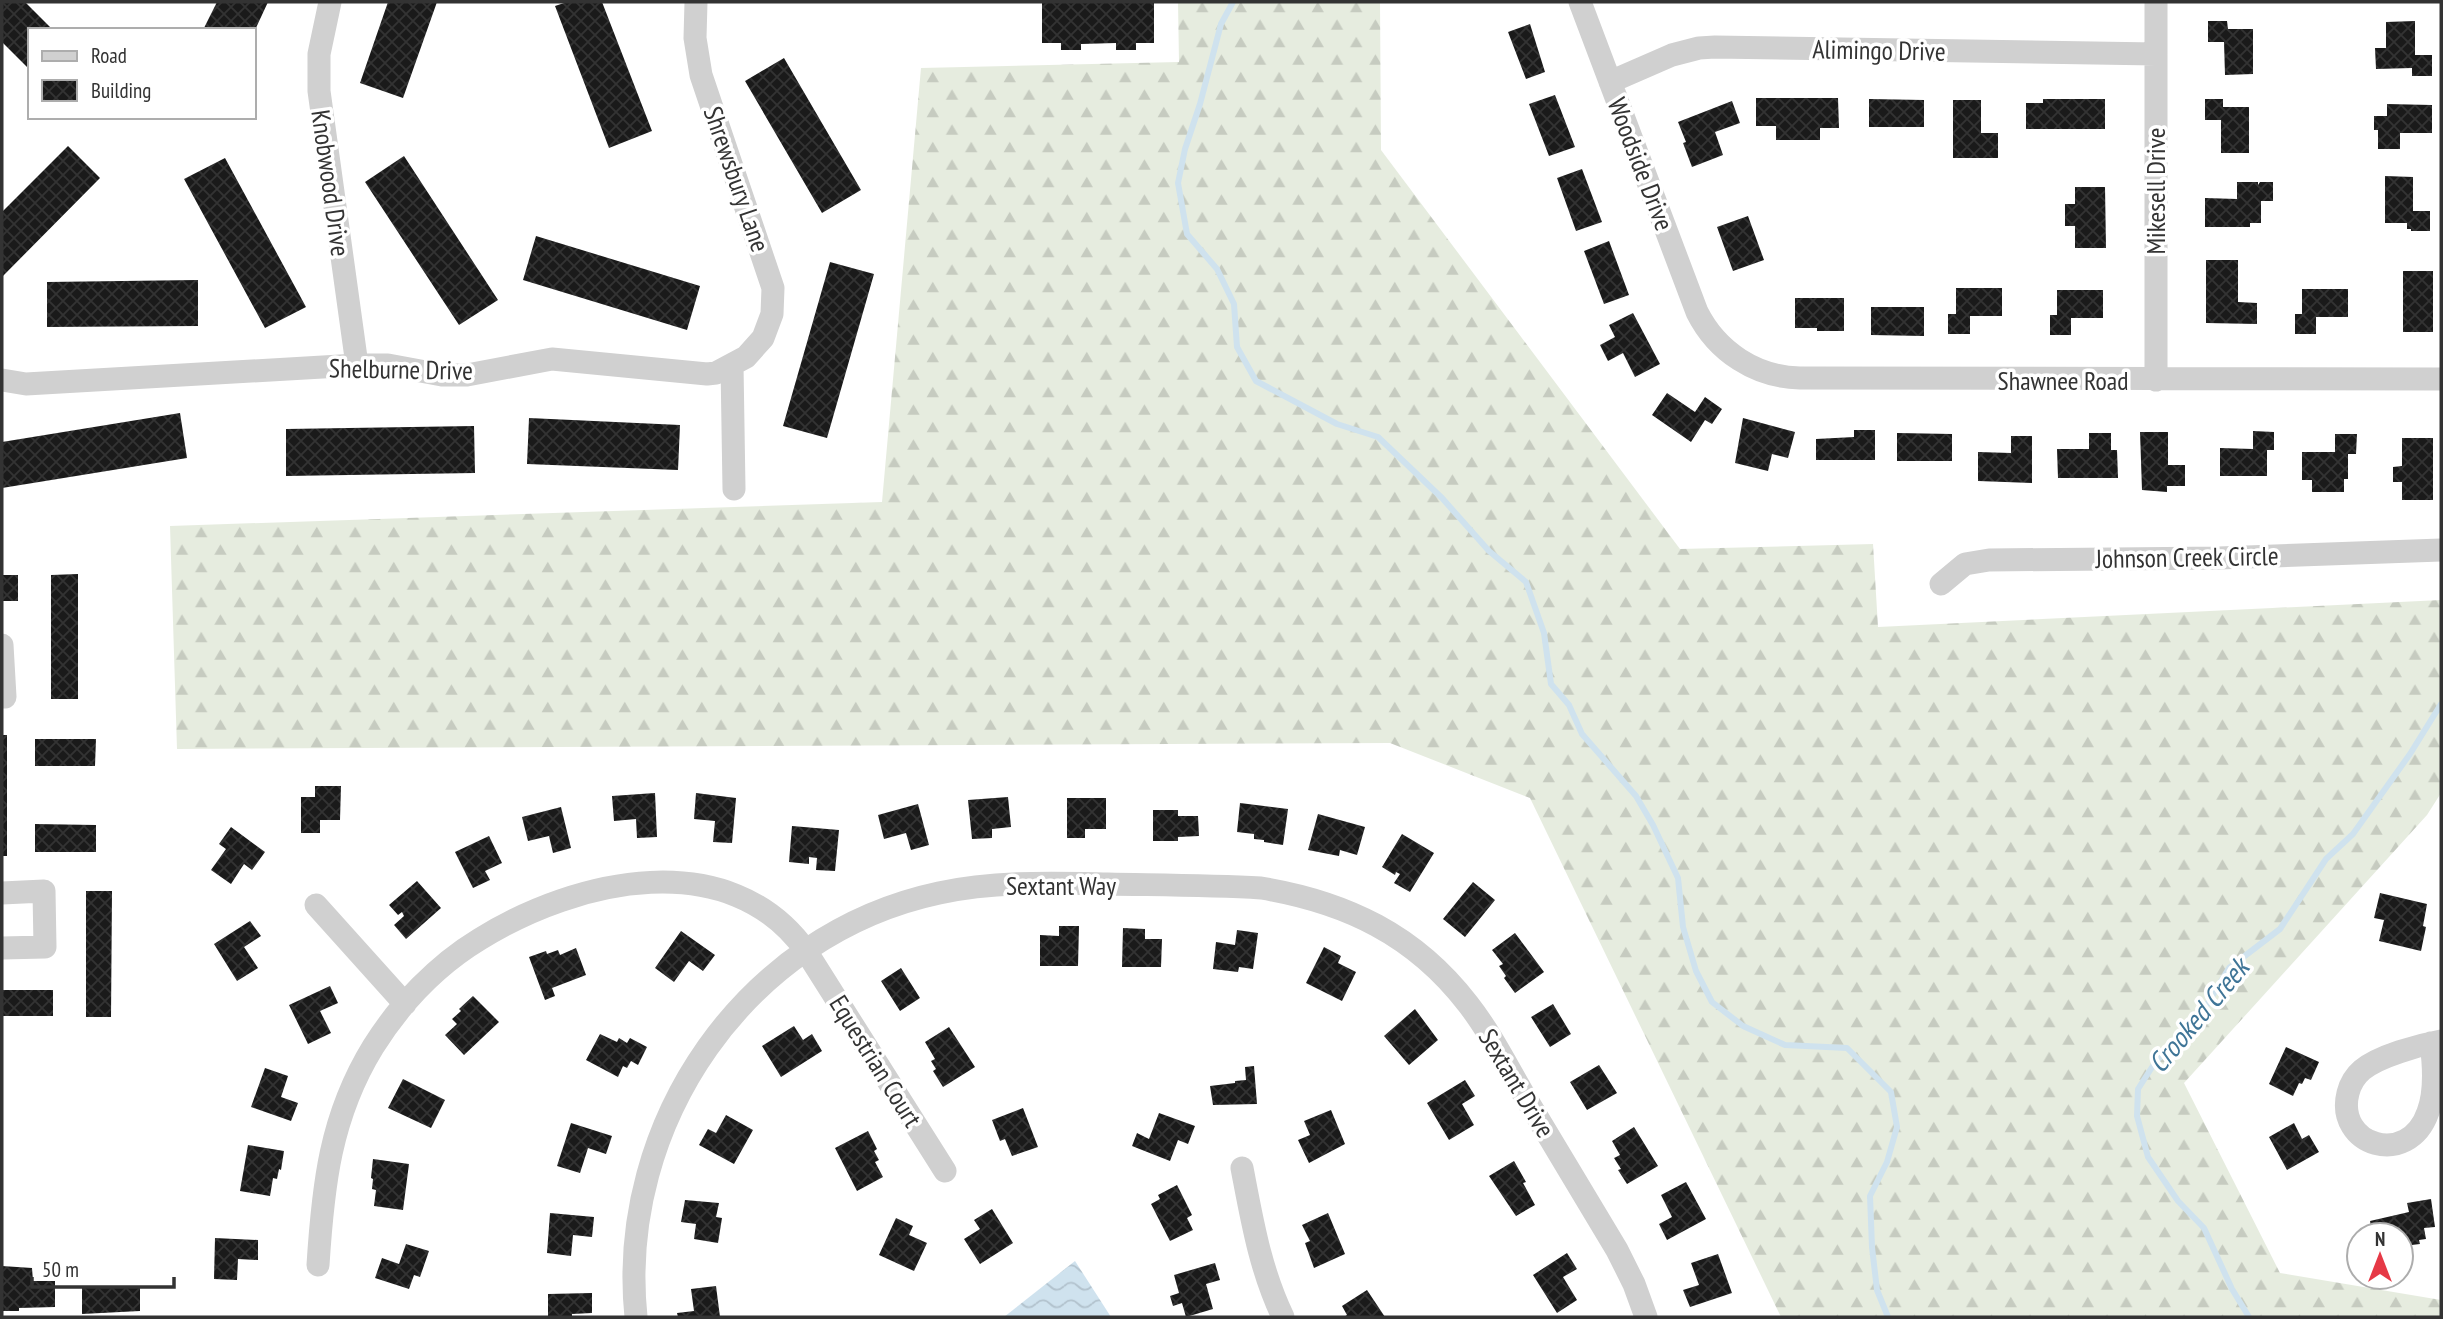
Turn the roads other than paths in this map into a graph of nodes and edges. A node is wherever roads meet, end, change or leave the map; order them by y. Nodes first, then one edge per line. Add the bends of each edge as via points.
1 (330, 2) edge
2 (696, 2) edge
3 (1580, 2) edge
4 (2156, 2) edge
5 (2156, 54) junction
6 (1610, 82) junction
7 (1704, 325) joint
8 (752, 352) joint
9 (357, 365) junction
10 (732, 365) junction
11 (2441, 379) edge
12 (2, 380) edge
13 (2156, 380) junction
14 (734, 489) dead end
15 (2441, 550) edge
16 (1941, 584) dead end
17 (2, 645) edge
18 (2, 697) edge
19 (2, 893) edge
20 (1328, 903) joint
21 (316, 905) dead end
22 (2, 948) edge
23 (806, 951) junction
24 (405, 1004) junction
25 (2436, 1042) edge
26 (1242, 1168) dead end
27 (945, 1171) dead end
28 (318, 1265) dead end
29 (636, 1317) edge
30 (1283, 1317) edge
31 (1646, 1317) edge

1 - 9 street, Knobwood Drive via 319,54 319,91
2 - 8 street, Shrewsbury Lane via 701,75 773,288 770,322
3 - 6 street, Woodside Drive
4 - 5 street, Mikesell Drive
5 - 6 street, Alimingo Drive via 1715,47 1672,55
5 - 13 street, Mikesell Drive
6 - 7 street, Woodside Drive
7 - 13 street, Shawnee Road via 1745,364 1789,378
8 - 10 street, Shelburne Drive
9 - 10 street, Shelburne Drive via 467,375 551,359 707,374
9 - 12 street, Shelburne Drive via 26,384
10 - 14 street
11 - 13 street, Shawnee Road
15 - 16 street, Johnson Creek Circle via 1989,560 1965,564
17 - 18 street
19 - 22 street via 44,891 45,947
20 - 23 street, Sextant Way via 1233,886 1020,883 965,888 882,910
20 - 31 street, Sextant Drive via 1404,942 1433,965 1469,1005 1617,1250
21 - 24 street
23 - 24 street, Equestrian Court via 771,913 741,896 699,884 638,884 585,893 518,918 450,960
23 - 27 street, Equestrian Court
23 - 29 street, Sextant Way via 758,989 722,1027 667,1116 649,1166 638,1217
24 - 28 street, Equestrian Court via 364,1064 336,1129 326,1173
25 - 25 street via 2360,1071 2346,1101 2349,1121 2363,1138 2379,1145 2399,1145 2423,1123 2433,1088
26 - 30 street via 1258,1250

